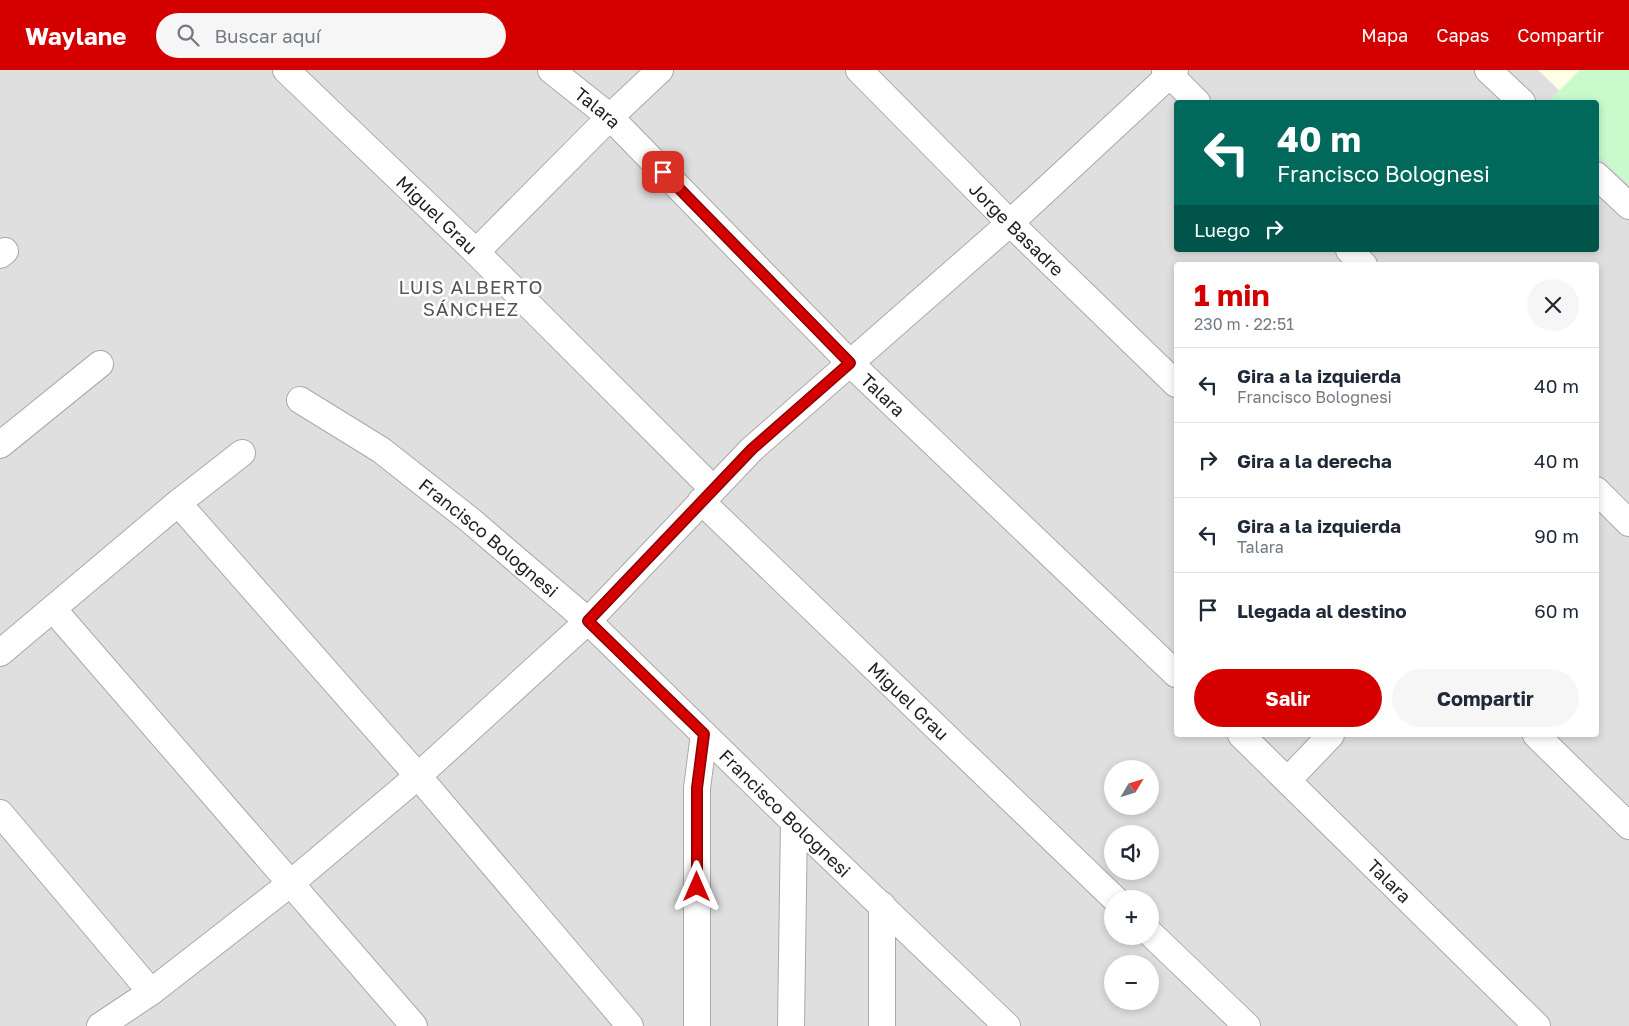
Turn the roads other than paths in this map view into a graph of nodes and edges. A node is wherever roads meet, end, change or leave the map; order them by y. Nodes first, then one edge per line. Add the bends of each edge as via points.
1 (286, 70) edge
2 (550, 70) edge
3 (660, 70) edge
4 (859, 70) edge
5 (1488, 70) edge
6 (1170, 72) edge
7 (1195, 100) edge
8 (1520, 100) edge
9 (610, 117) junction
10 (1599, 177) edge
11 (1629, 206) edge
12 (1010, 223) junction
13 (476, 252) junction
14 (1351, 252) edge
15 (1361, 262) edge
16 (850, 363) junction
17 (100, 364) dead end
18 (1174, 382) edge
19 (300, 400) dead end
20 (0, 445) edge
21 (242, 453) dead end
22 (1599, 493) edge
23 (707, 495) junction
24 (178, 503) junction
25 (1629, 523) edge
26 (54, 609) junction
27 (588, 621) junction
28 (0, 653) edge
29 (1174, 672) edge
30 (704, 734) junction
31 (1243, 737) edge
32 (1329, 737) edge
33 (1538, 737) edge
34 (418, 776) junction
35 (1288, 780) junction
36 (0, 814) edge
37 (794, 822) junction
38 (1629, 826) edge
39 (291, 883) junction
40 (1106, 890) edge
41 (882, 905) junction
42 (1159, 942) edge
43 (151, 992) junction
44 (100, 1026) edge
45 (414, 1026) edge
46 (630, 1026) edge
47 (697, 1026) edge
48 (791, 1026) edge
49 (882, 1026) edge
50 (1007, 1026) edge
51 (1247, 1026) edge
52 (1537, 1026) edge

1 - 13 street, Miguel Grau
2 - 9 street, Talara
3 - 9 street
4 - 12 street, Jorge Basadre
5 - 8 street
6 - 7 street
6 - 12 street
9 - 13 street
9 - 16 street, Talara
10 - 11 street
12 - 16 street
12 - 18 street, Jorge Basadre
13 - 23 street, Miguel Grau
14 - 15 street
16 - 23 street via 752,449
16 - 29 street, Talara
17 - 20 street
19 - 27 street, Francisco Bolognesi via 380,450 470,520
21 - 24 street
22 - 25 street
23 - 27 street
23 - 40 street, Miguel Grau
24 - 26 street
24 - 34 street
26 - 28 street
26 - 39 street
27 - 30 street, Francisco Bolognesi
27 - 34 street
30 - 37 street, Francisco Bolognesi
30 - 47 street via 697,788
31 - 35 street, Talara
32 - 35 street
33 - 38 street
34 - 39 street
34 - 46 street
35 - 52 street, Talara
36 - 43 street
37 - 41 street, Francisco Bolognesi
37 - 48 street
39 - 43 street
39 - 45 street
41 - 49 street
41 - 50 street, Francisco Bolognesi
42 - 51 street
43 - 44 street

